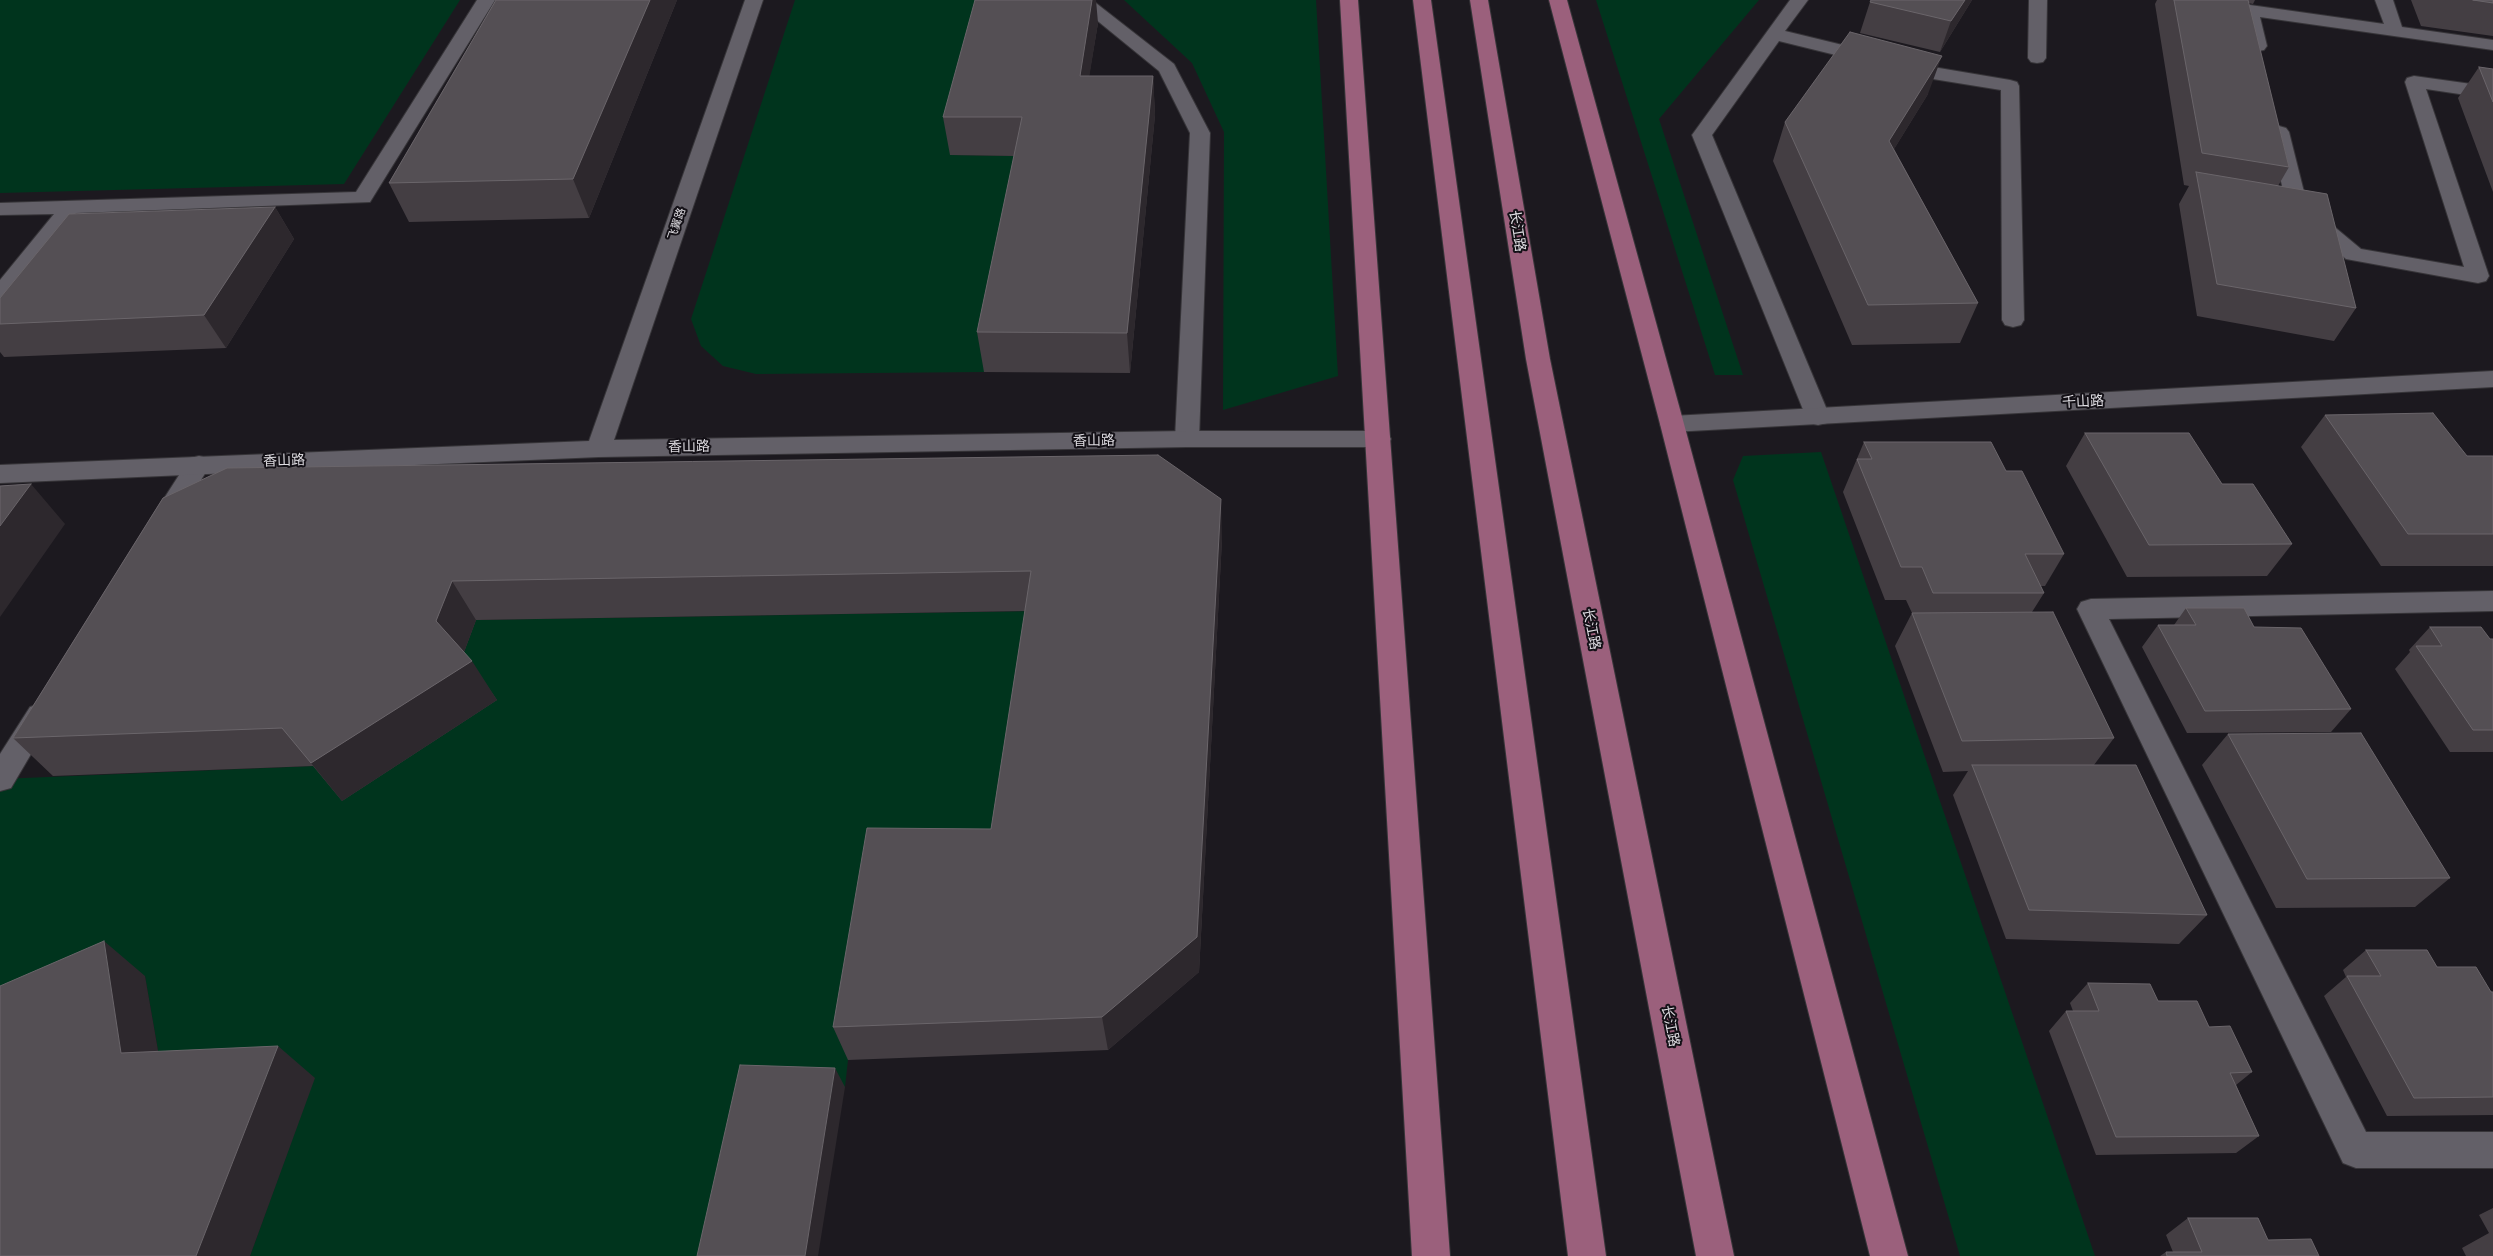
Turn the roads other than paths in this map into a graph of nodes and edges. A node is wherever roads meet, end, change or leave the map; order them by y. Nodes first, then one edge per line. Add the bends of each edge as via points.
1 (486, 0) edge
2 (754, 0) edge
3 (1082, 0) edge
4 (1349, 0) edge
5 (1422, 0) edge
6 (1478, 0) edge
7 (1558, 0) edge
8 (1799, 0) edge
9 (2038, 0) edge
10 (2384, 0) edge
11 (2270, 6) edge
12 (2395, 31) junction
13 (1774, 34) junction
14 (2493, 45) edge
15 (2037, 58) dead end
16 (2263, 66) edge
17 (2493, 93) edge
18 (2274, 112) edge
19 (70, 208) junction
20 (0, 209) edge
21 (0, 291) edge
22 (2014, 320) dead end
23 (2493, 379) edge
24 (1818, 417) junction
25 (1672, 424) junction
26 (1188, 439) junction
27 (1379, 439) junction
28 (599, 448) junction
29 (199, 464) junction
30 (0, 474) edge
31 (152, 539) edge
32 (2493, 601) edge
33 (52, 696) edge
34 (0, 779) edge
35 (2493, 1150) edge
36 (1431, 1256) edge
37 (1587, 1256) edge
38 (1715, 1256) edge
39 (1889, 1256) edge

1 - 19 street via 363,198
2 - 28 street, 飞翼路
3 - 26 street via 1167,68 1200,133
4 - 27 main road
5 - 37 main road
6 - 38 main road, 长江路 via 1538,358
7 - 25 main road
8 - 13 street
9 - 15 street
10 - 12 street
11 - 12 street
11 - 16 street via 2250,10
12 - 14 street
13 - 22 street via 1933,72 2010,86
13 - 24 street via 1702,135
17 - 18 street via 2414,82 2478,276 2354,254 2297,206
19 - 20 street
19 - 21 street
23 - 24 street, 千山路
24 - 25 street, 千山路
25 - 39 main road
26 - 27 street, 香山路
26 - 28 street, 香山路
27 - 36 main road
28 - 29 street, 香山路
29 - 30 street, 香山路
29 - 31 street
32 - 35 street via 2092,609 2356,1150
33 - 34 street

